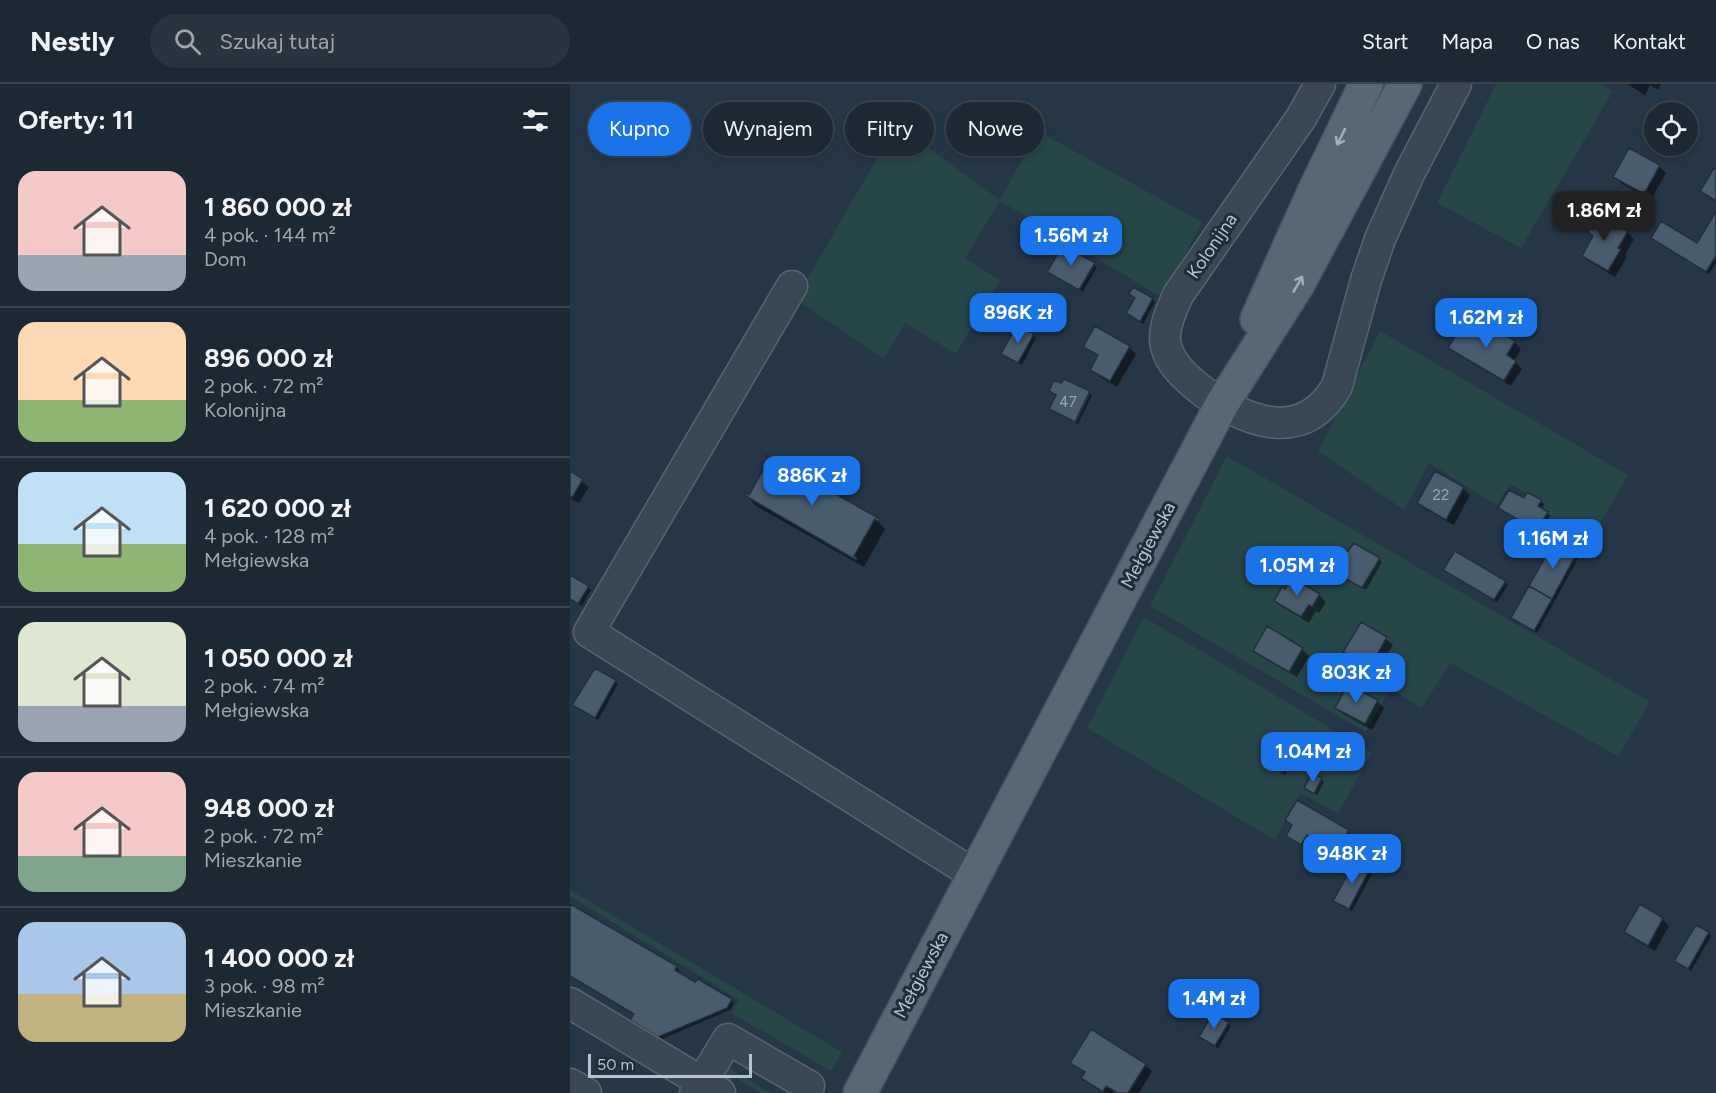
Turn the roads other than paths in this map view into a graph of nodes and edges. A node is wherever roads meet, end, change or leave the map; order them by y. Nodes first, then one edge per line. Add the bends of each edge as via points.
1 (1320, 84) edge
2 (1366, 84) edge
3 (1405, 84) edge
4 (1456, 84) edge
5 (792, 286) dead end
6 (1222, 404) junction
7 (975, 874) junction
8 (570, 1003) edge
9 (570, 1084) edge
10 (706, 1089) edge
11 (586, 1093) edge
12 (805, 1093) edge
13 (860, 1093) edge

1 - 6 street, Kolonijna via 1301,118 1178,295 1167,320 1165,340 1170,357 1192,383
2 -> 6 main road via 1286,254
6 -> 3 main road via 1298,284
4 - 6 street via 1380,239 1342,375 1330,398 1317,411 1286,422 1253,419
5 - 7 street via 589,632
6 - 7 main road, Mełgiewska
7 - 13 main road, Mełgiewska
8 - 10 street
9 - 11 street
10 - 12 street via 728,1039 809,1086

